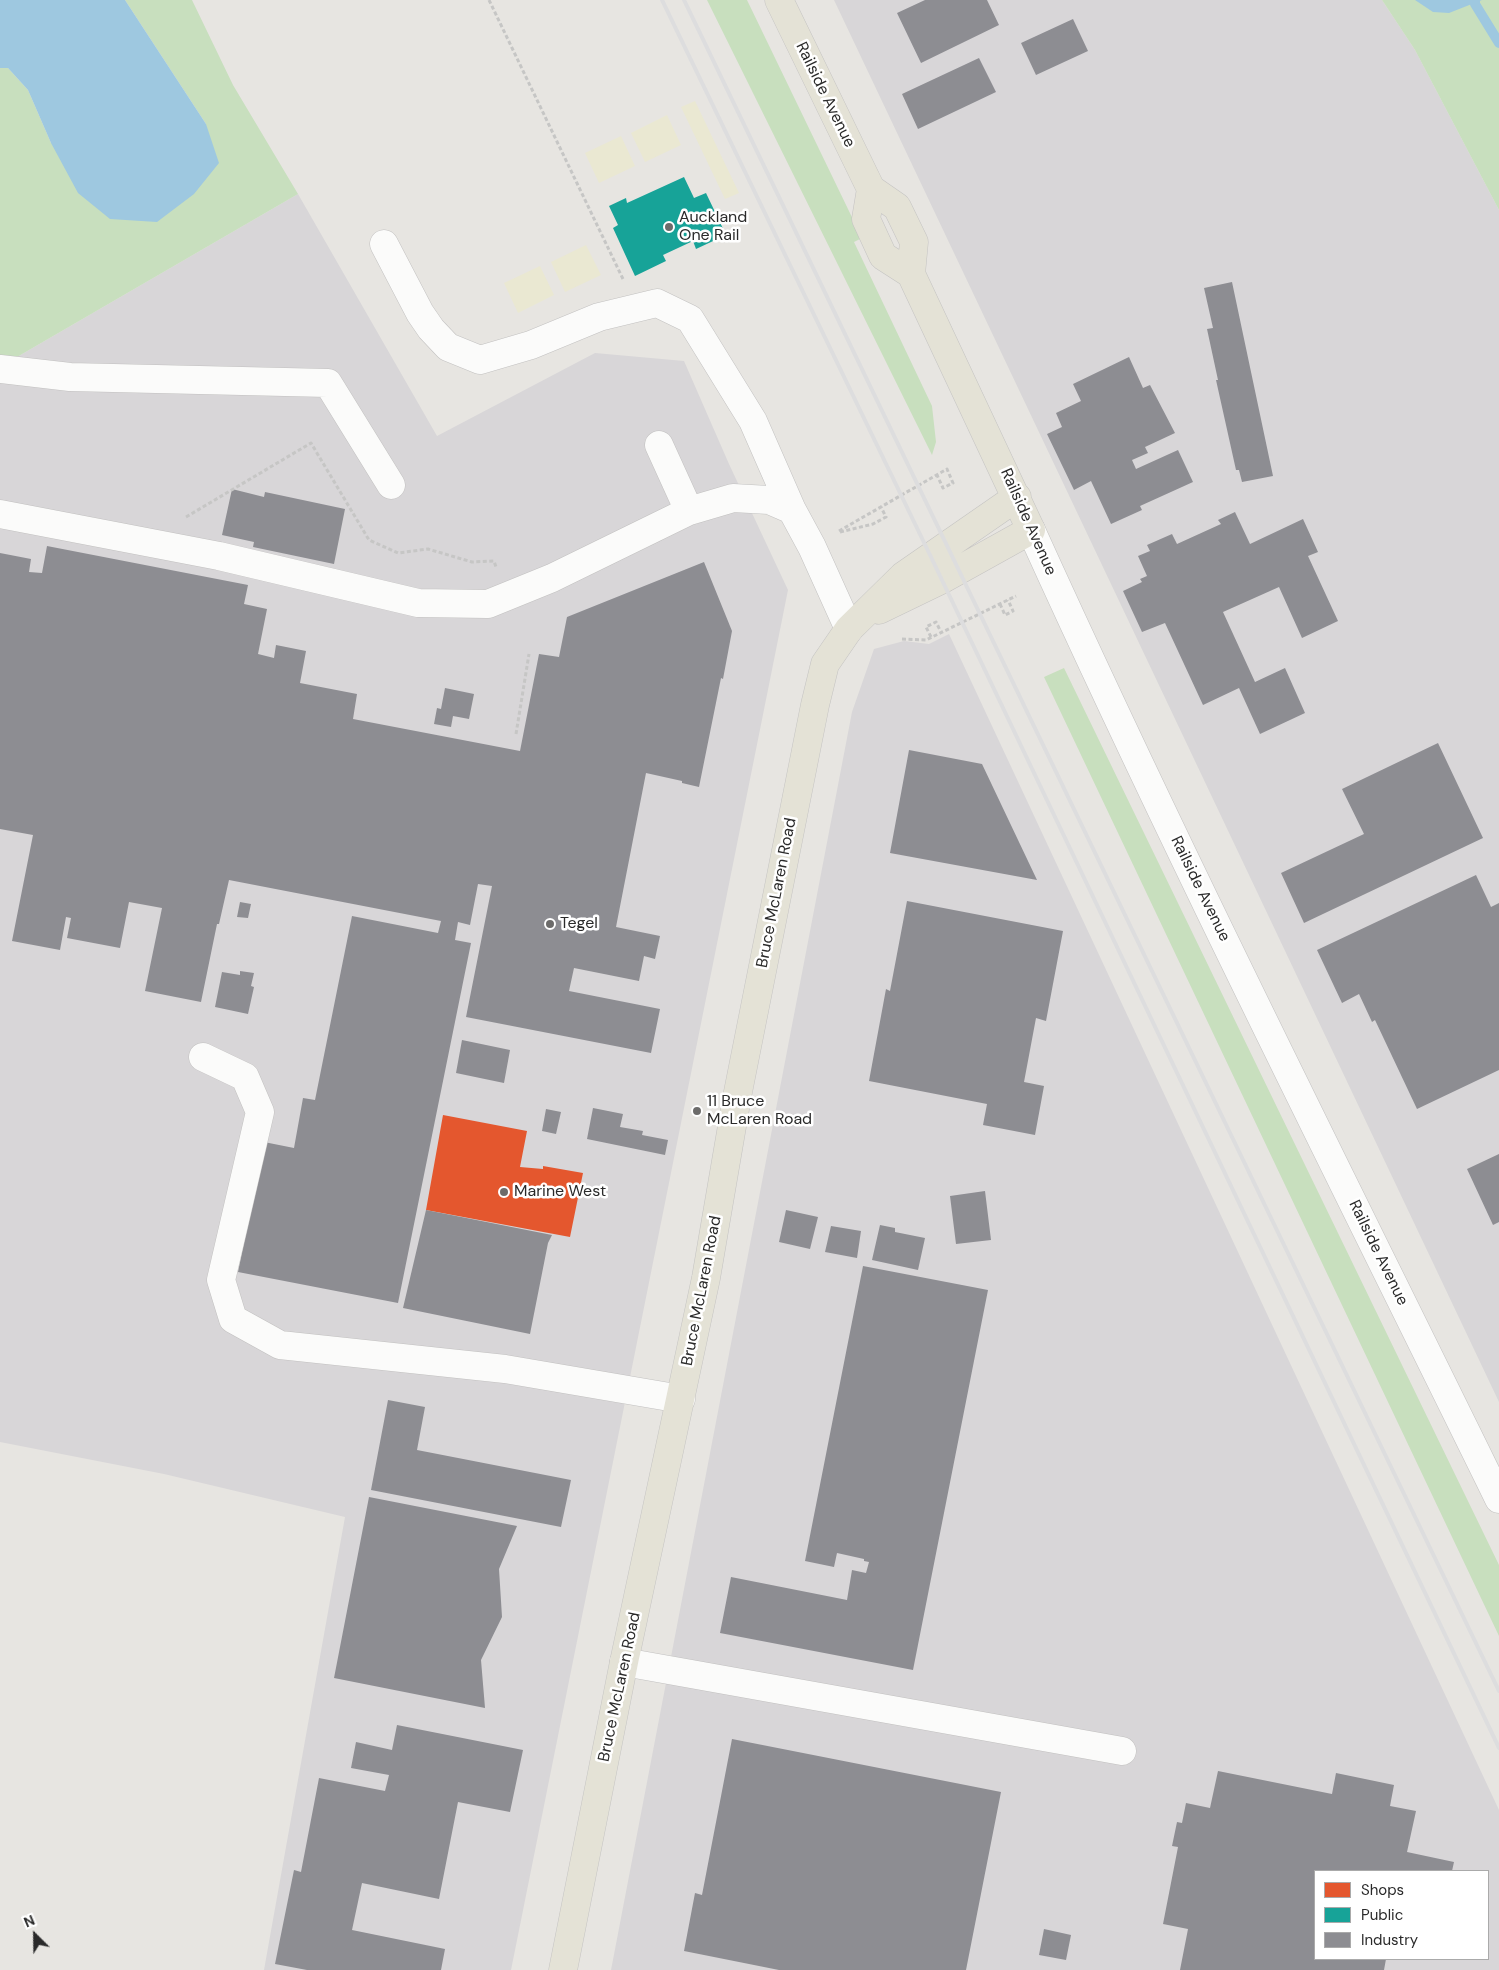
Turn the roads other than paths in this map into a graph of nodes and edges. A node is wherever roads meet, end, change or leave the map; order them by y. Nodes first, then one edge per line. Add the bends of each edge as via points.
1 (779, 0) edge
2 (384, 244) dead end
3 (0, 369) edge
4 (658, 446) dead end
5 (391, 485) dead end
6 (1017, 497) junction
7 (792, 510) junction
8 (689, 511) junction
9 (0, 514) edge
10 (1031, 530) junction
11 (853, 625) junction
12 (203, 1056) dead end
13 (681, 1398) junction
14 (1499, 1499) edge
15 (624, 1662) junction
16 (1122, 1751) dead end
17 (563, 1970) edge

1 - 6 main road, Railside Avenue via 870,189 897,207 914,242 911,274
2 - 7 street via 431,328 448,347 480,360 531,345 599,317 657,303 690,319 753,421
3 - 5 street via 70,377 328,383
4 - 8 street
6 - 10 main road, Railside Avenue
6 - 11 main road, Bruce McLaren Road via 903,576
7 - 8 street via 769,500 733,498
7 - 11 street
8 - 9 street via 552,578 488,604 418,603 219,556
10 - 11 main road, Bruce McLaren Road
10 - 14 street, Railside Avenue via 1190,869
11 - 13 main road, Bruce McLaren Road via 825,664 815,705 738,1087 706,1278
12 - 13 street via 245,1077 260,1112 221,1280 233,1319 280,1345 505,1369
13 - 15 main road, Bruce McLaren Road
15 - 16 street
15 - 17 main road, Bruce McLaren Road

